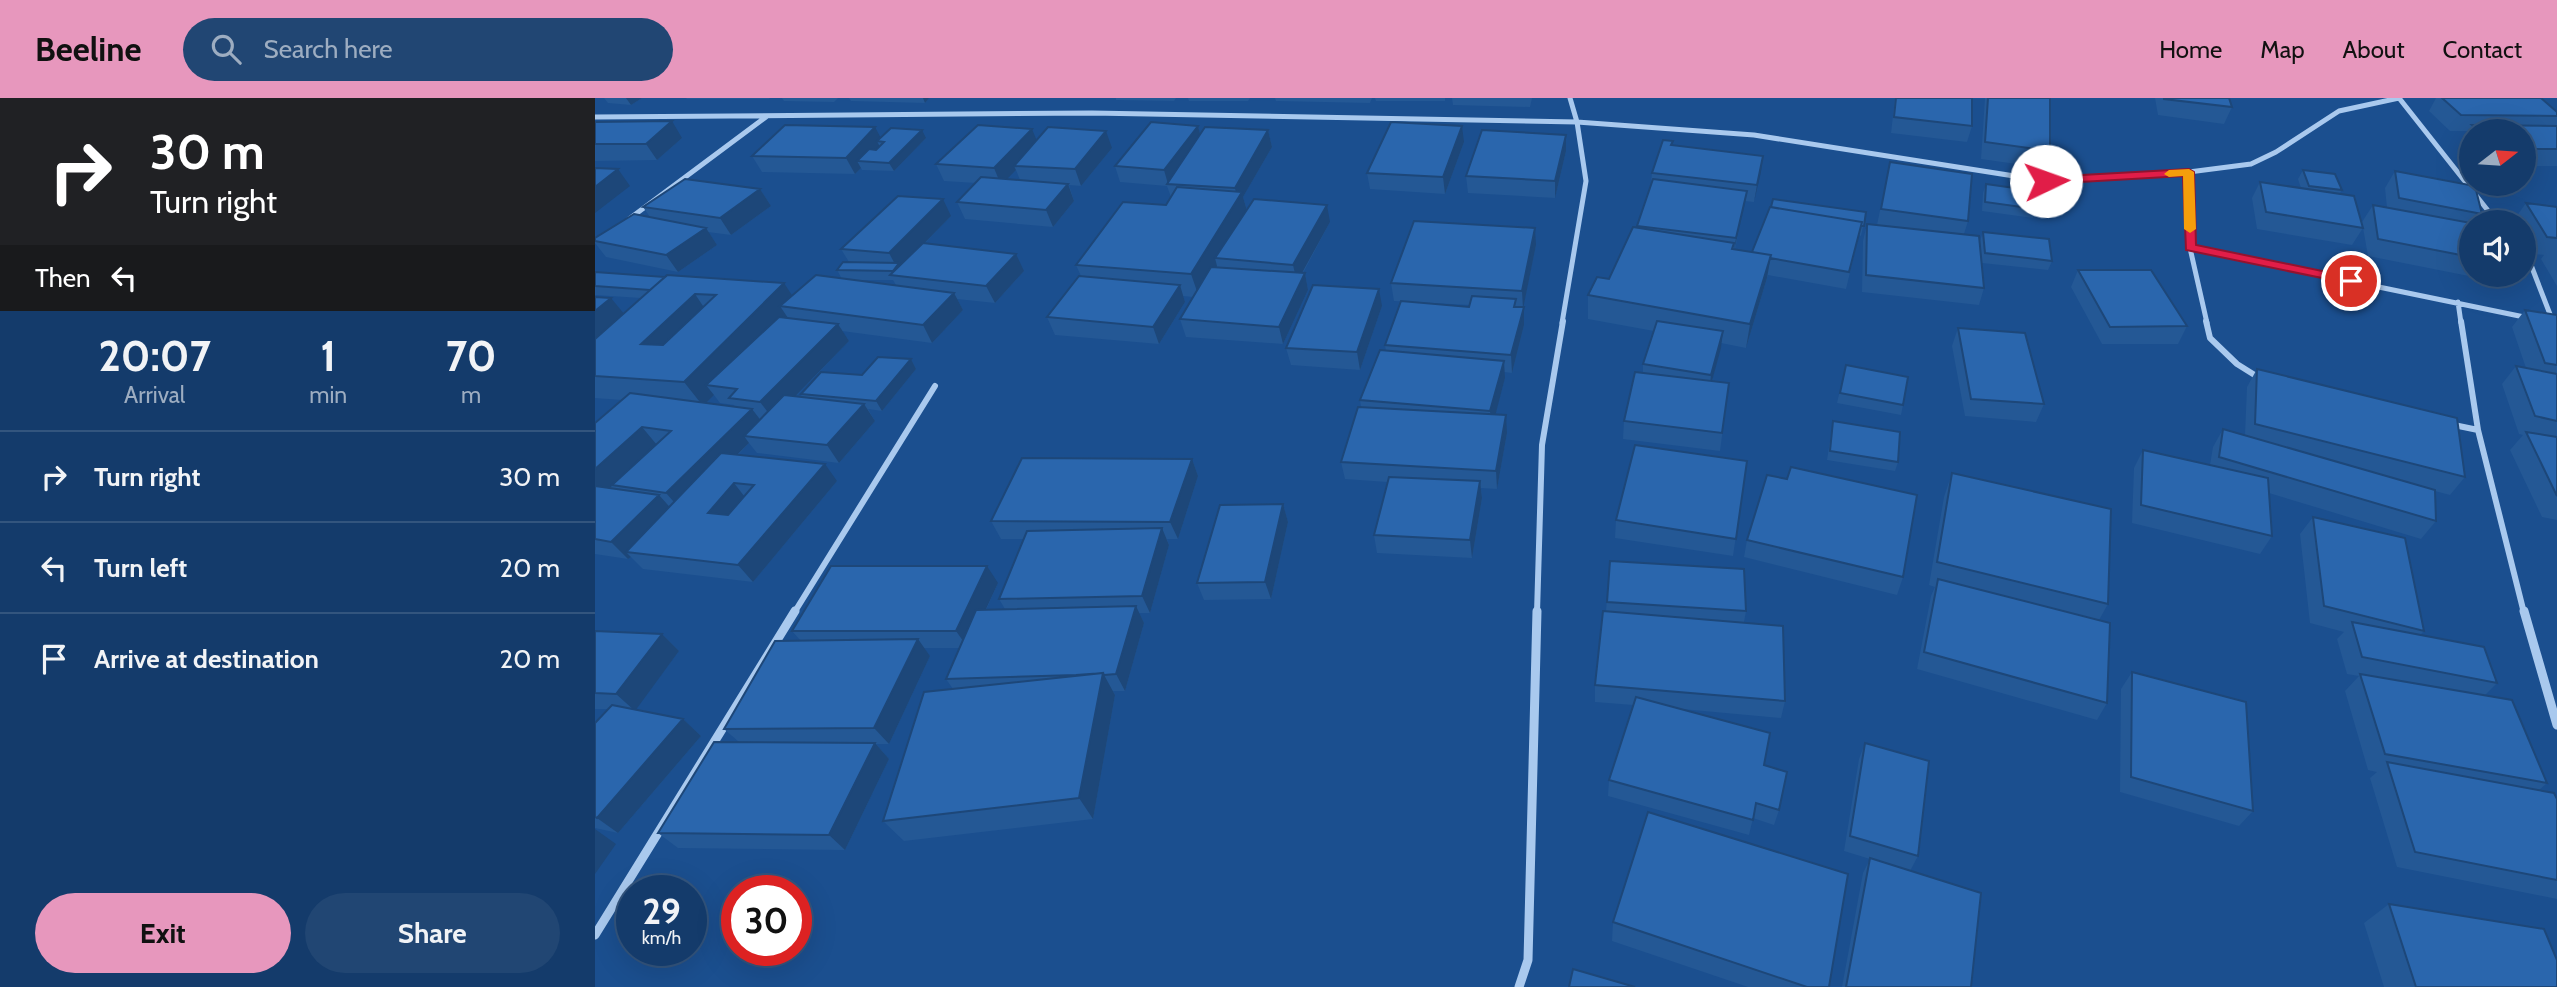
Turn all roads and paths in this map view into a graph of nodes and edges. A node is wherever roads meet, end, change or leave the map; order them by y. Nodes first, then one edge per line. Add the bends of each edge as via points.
1 (1570, 98) edge
2 (2399, 98) edge
3 (595, 117) edge
4 (766, 117) junction
5 (1577, 122) junction
6 (2189, 172) junction
7 (2488, 210) edge
8 (619, 227) edge
9 (2190, 248) junction
10 (2536, 277) edge
11 (2458, 303) junction
12 (2555, 324) edge
13 (2270, 384) edge
14 (935, 386) dead end
15 (2439, 421) edge
16 (2478, 430) junction
17 (2557, 725) edge
18 (595, 936) edge
19 (1519, 987) edge

1 - 5 street
2 - 6 street via 2339,111 2251,164
2 - 7 street
3 - 4 street
4 - 5 street via 1092,113
4 - 8 street
5 - 6 street via 1754,135 2046,181
5 - 19 street via 1586,181 1542,445 1528,960
6 - 9 street
9 - 11 street
9 - 13 street via 2210,338 2237,364
10 - 12 street
11 - 12 street
11 - 16 street
14 - 18 street
15 - 16 street
16 - 17 street via 2509,561

